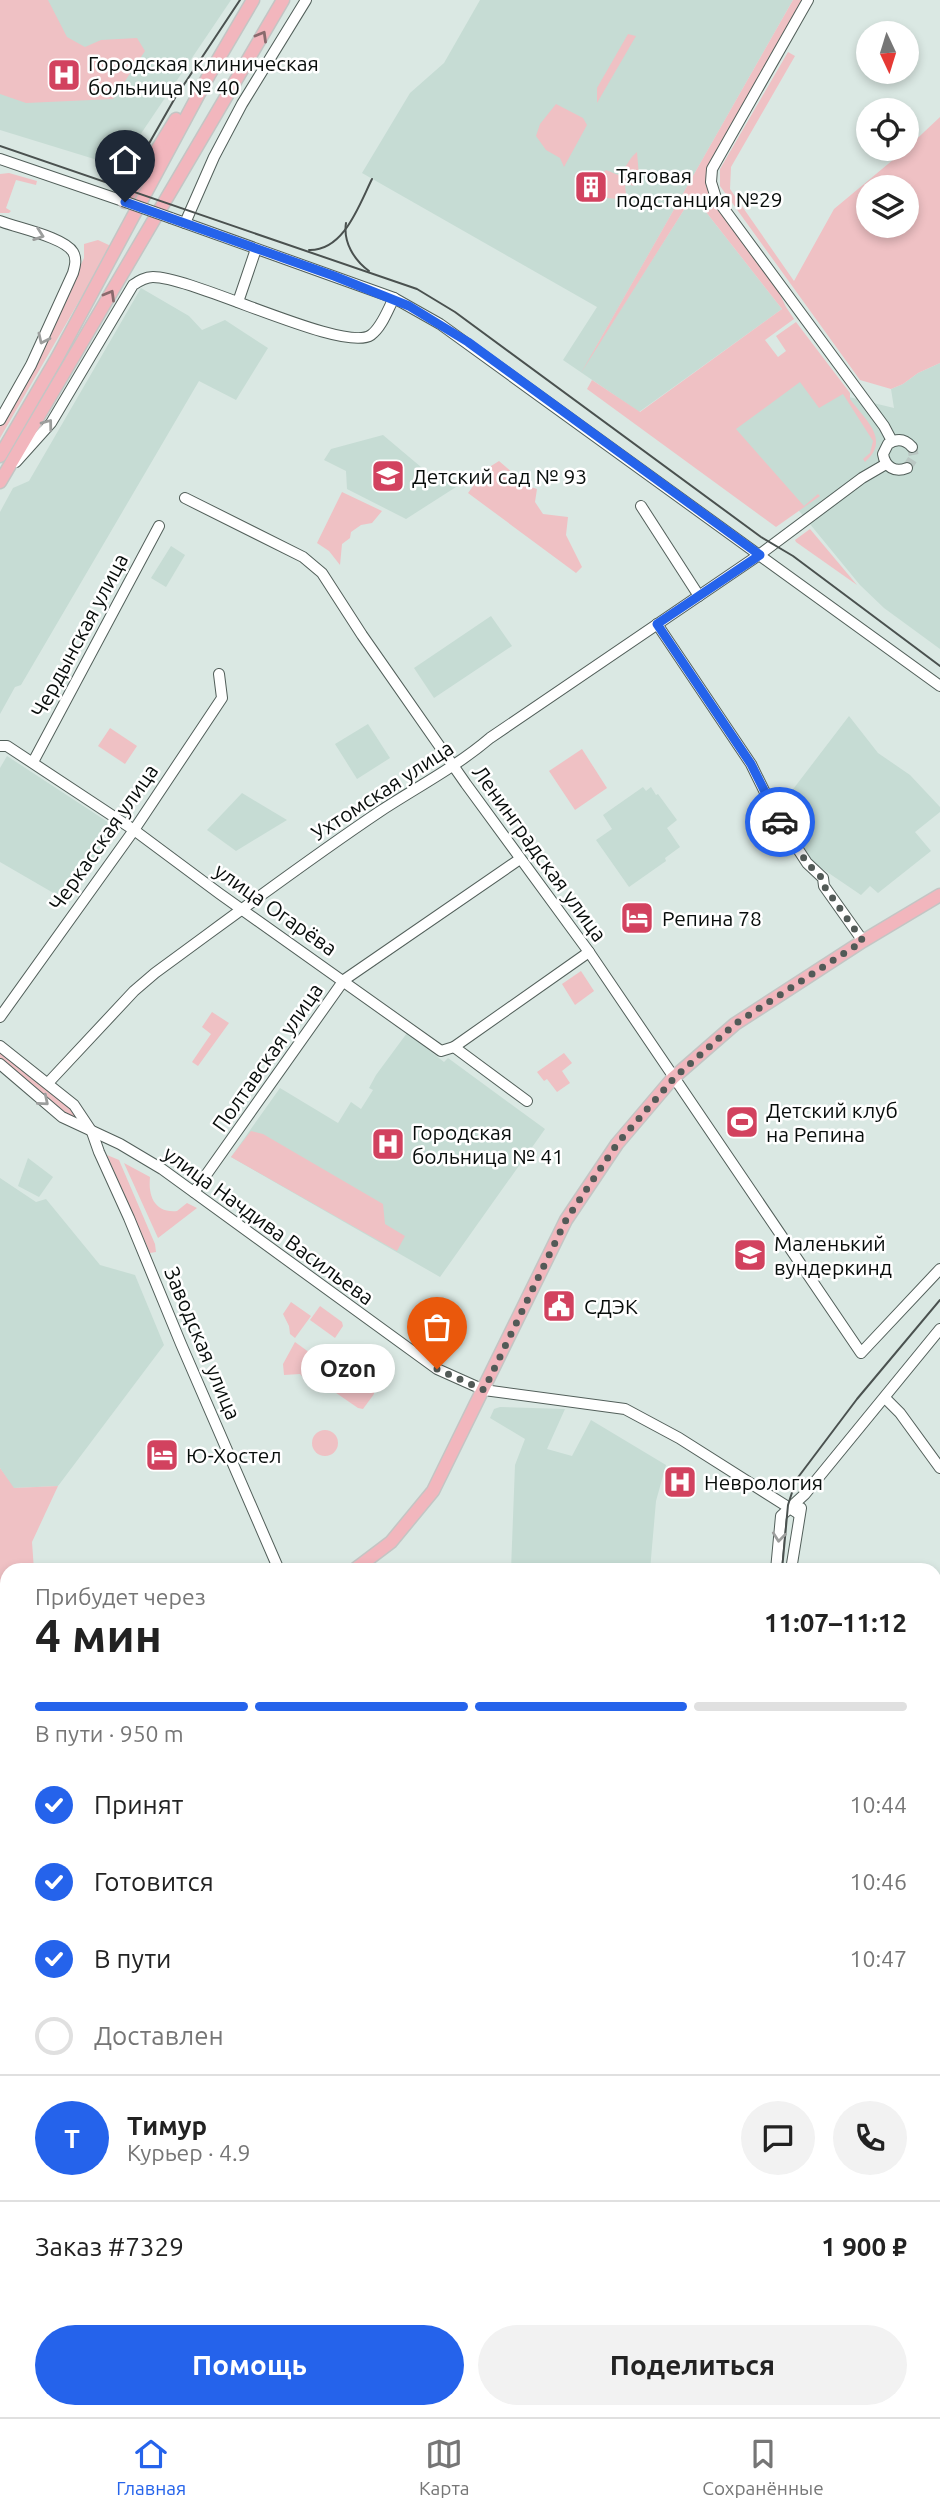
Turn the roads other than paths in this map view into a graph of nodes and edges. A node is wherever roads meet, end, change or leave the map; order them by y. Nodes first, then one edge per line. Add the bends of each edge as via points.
1 (253, 0) edge
2 (283, 0) edge
3 (306, 0) edge
4 (808, 0) edge
5 (229, 44) junction
6 (3, 162) edge
7 (124, 201) junction
8 (0, 221) edge
9 (185, 223) junction
10 (256, 249) junction
11 (394, 298) junction
12 (238, 302) junction
13 (0, 420) edge
14 (892, 441) junction
15 (912, 447) dead end
16 (0, 456) edge
17 (886, 464) junction
18 (907, 468) dead end
19 (2, 479) edge
20 (185, 498) dead end
21 (642, 506) dead end
22 (159, 526) dead end
23 (760, 555) junction
24 (699, 596) junction
25 (657, 624) junction
26 (219, 674) dead end
27 (940, 686) edge
28 (1, 745) edge
29 (33, 762) junction
30 (454, 766) junction
31 (134, 830) junction
32 (520, 859) junction
33 (940, 895) edge
34 (242, 909) junction
35 (863, 941) junction
36 (589, 952) junction
37 (344, 980) junction
38 (0, 1017) edge
39 (0, 1045) edge
40 (454, 1047) junction
41 (0, 1064) edge
42 (674, 1078) junction
43 (48, 1083) junction
44 (527, 1101) dead end
45 (92, 1132) junction
46 (194, 1192) junction
47 (940, 1269) edge
48 (940, 1329) edge
49 (484, 1390) junction
50 (885, 1398) junction
51 (940, 1468) edge
52 (805, 1494) junction
53 (789, 1508) junction
54 (799, 1514) junction
55 (276, 1563) edge
56 (363, 1563) edge
57 (777, 1563) edge
58 (792, 1563) edge

1 - 5 main road
19 -> 2 main road
3 - 9 street via 242,104
4 - 14 street via 712,169 711,182 716,198
5 - 7 main road
5 - 16 main road
6 - 7 street
7 - 9 street, bridge
8 -> 13 street via 64,243 76,261 31,365
9 - 10 street
10 - 11 street
10 - 12 street
11 - 12 street via 379,326 371,335 361,337 305,326
11 - 23 street via 468,342
19 -> 12 street via 51,423 133,285 148,277 163,278
14 - 15 street via 904,440
14 - 17 street via 883,454
17 - 18 street via 896,470
17 - 23 street, Ухтомская улица
20 - 30 street, Ленинградская улица via 303,557 322,573
21 - 24 street
22 - 29 street, Чердынская улица
23 - 24 street, Ухтомская улица
23 - 27 street
24 - 25 street, Ухтомская улица
25 - 30 street, Ухтомская улица
25 - 35 street via 751,764 777,817
26 - 31 street, Черкасская улица via 222,698
28 - 29 street, улица Огарёва
29 - 31 street, улица Огарёва
30 - 32 street, Ленинградская улица
30 - 34 street, Ухтомская улица via 381,811
31 - 34 street, улица Огарёва
31 - 38 street, Черкасская улица
32 - 36 street, Ленинградская улица
32 - 37 street, Полтавская улица
33 - 35 main road
34 - 37 street, улица Огарёва
34 - 43 street, Ухтомская улица via 134,991
35 - 42 main road via 735,1024
36 - 40 street
36 - 42 street, Ленинградская улица
37 - 40 street, улица Огарёва via 442,1051
37 - 46 street, Полтавская улица
39 - 43 street
40 - 44 street, улица Огарёва
41 -> 45 street, улица Начдива Васильева via 62,1116
42 - 47 street, Ленинградская улица via 861,1353
42 - 49 main road via 617,1144 566,1220
43 - 45 street via 74,1105
45 - 46 street, улица Начдива Васильева via 120,1144
45 - 55 street, Заводская улица
46 - 49 street, улица Начдива Васильева via 415,1354
48 - 50 street
49 - 53 street, улица Начдива Васильева via 625,1409
49 - 56 main road via 421,1509 391,1542
50 - 51 street
50 - 52 street
52 - 53 street
52 - 54 street
53 - 54 street, улица Начдива Васильева
53 -> 57 street via 781,1516
54 - 58 street

